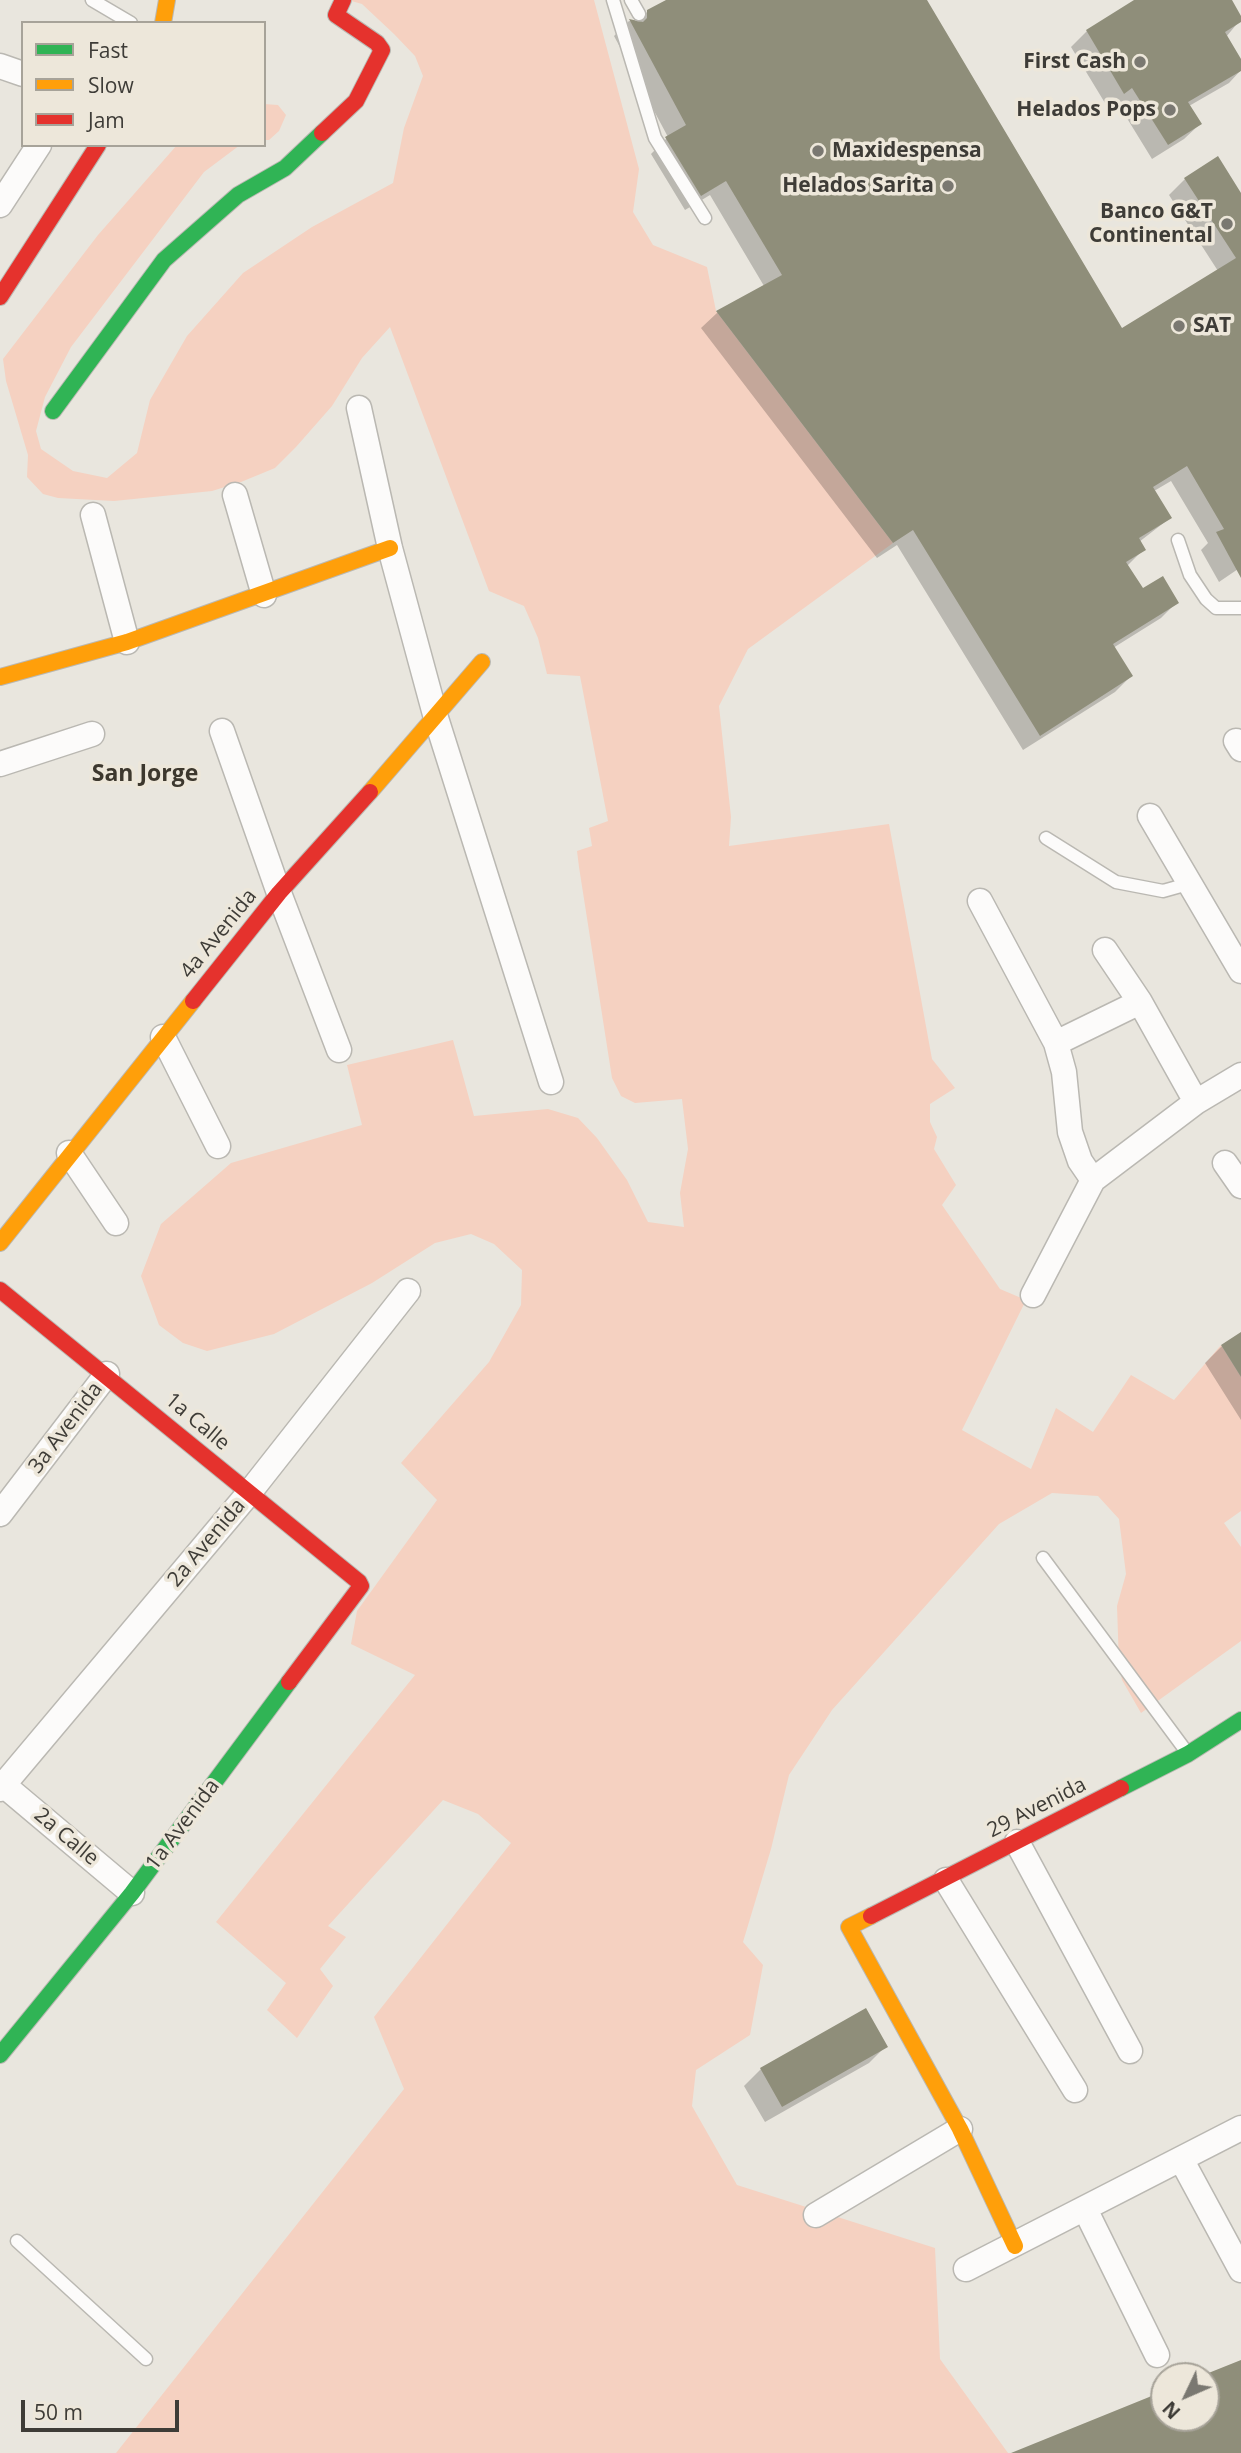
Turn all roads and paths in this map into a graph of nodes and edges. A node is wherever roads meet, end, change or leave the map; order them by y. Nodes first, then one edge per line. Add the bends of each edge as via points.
1 (92, 0) edge
2 (167, 0) edge
3 (343, 0) edge
4 (613, 0) edge
5 (631, 0) edge
6 (639, 14) dead end
7 (128, 21) edge
8 (163, 21) edge
9 (0, 66) edge
10 (21, 73) edge
11 (38, 147) edge
12 (97, 147) edge
13 (0, 205) edge
14 (705, 218) dead end
15 (0, 297) edge
16 (359, 408) dead end
17 (53, 411) dead end
18 (236, 495) dead end
19 (93, 516) dead end
20 (1178, 540) dead end
21 (390, 548) junction
22 (264, 595) junction
23 (1241, 608) edge
24 (127, 642) junction
25 (482, 662) dead end
26 (0, 677) edge
27 (436, 718) junction
28 (222, 731) dead end
29 (92, 734) dead end
30 (0, 764) edge
31 (1150, 816) dead end
32 (1046, 838) dead end
33 (1188, 884) junction
34 (279, 893) junction
35 (980, 901) dead end
36 (1105, 950) dead end
37 (1241, 971) edge
38 (1140, 1002) junction
39 (163, 1037) junction
40 (1056, 1043) junction
41 (339, 1050) dead end
42 (1241, 1075) edge
43 (551, 1082) dead end
44 (1196, 1102) junction
45 (218, 1146) dead end
46 (69, 1153) junction
47 (1225, 1163) dead end
48 (1093, 1181) junction
49 (1241, 1186) edge
50 (116, 1223) dead end
51 (0, 1243) edge
52 (0, 1290) edge
53 (408, 1291) dead end
54 (1033, 1295) dead end
55 (107, 1374) junction
56 (249, 1493) junction
57 (0, 1514) edge
58 (1043, 1558) dead end
59 (359, 1590) joint
60 (1241, 1720) edge
61 (1188, 1754) junction
62 (1, 1785) edge
63 (1017, 1842) junction
64 (946, 1880) junction
65 (132, 1893) junction
66 (1130, 2051) dead end
67 (0, 2055) edge
68 (1075, 2090) dead end
69 (1241, 2128) edge
70 (960, 2129) junction
71 (1181, 2159) junction
72 (1085, 2209) junction
73 (816, 2215) dead end
74 (17, 2241) dead end
75 (1014, 2246) junction
76 (966, 2269) dead end
77 (1241, 2270) edge
78 (1157, 2355) dead end
79 (146, 2359) dead end

1 - 7 lane
2 - 8 street
3 - 17 street via 336,15 382,50 356,101 285,168 238,195 164,260
4 - 14 lane via 655,138
5 - 6 lane
9 - 10 street
11 - 13 street
12 - 15 street
16 - 21 street
18 - 22 street
19 - 24 street
20 - 23 lane via 1206,599 1216,608
21 - 22 street
21 - 27 street
22 - 24 street
24 - 26 street
25 - 27 street, 4a Avenida
27 - 34 street, 4a Avenida
27 - 43 street
28 - 34 street
29 - 30 street
31 - 33 street
32 - 33 lane via 1116,882 1163,891
33 - 37 street
34 - 39 street, 4a Avenida
34 - 41 street
35 - 40 street
36 - 38 street
38 - 40 street
38 - 44 street
39 - 45 street
39 - 46 street, 4a Avenida
40 - 48 street via 1070,1132
42 - 44 street
44 - 48 street
46 - 50 street
46 - 51 street, 4a Avenida
47 - 49 street
48 - 54 street
52 - 55 street, 1a Calle
53 - 56 street, 2a Avenida
55 - 56 street, 1a Calle
55 - 57 street, 3a Avenida
56 - 59 street, 1a Calle via 359,1581
56 - 62 street, 2a Avenida
58 - 61 lane
59 - 65 street, 1a Avenida
60 - 61 street, 29 Avenida
61 - 63 street, 29 Avenida
62 - 65 street, 2a Calle
63 - 64 street, 29 Avenida
63 - 66 street
64 - 68 street
64 - 70 street, 29 Avenida via 849,1927
65 - 67 street, 1a Avenida
69 - 71 street
70 - 73 street
70 - 75 street
71 - 72 street
71 - 77 street
72 - 75 street
72 - 78 street
74 - 79 lane
75 - 76 street

